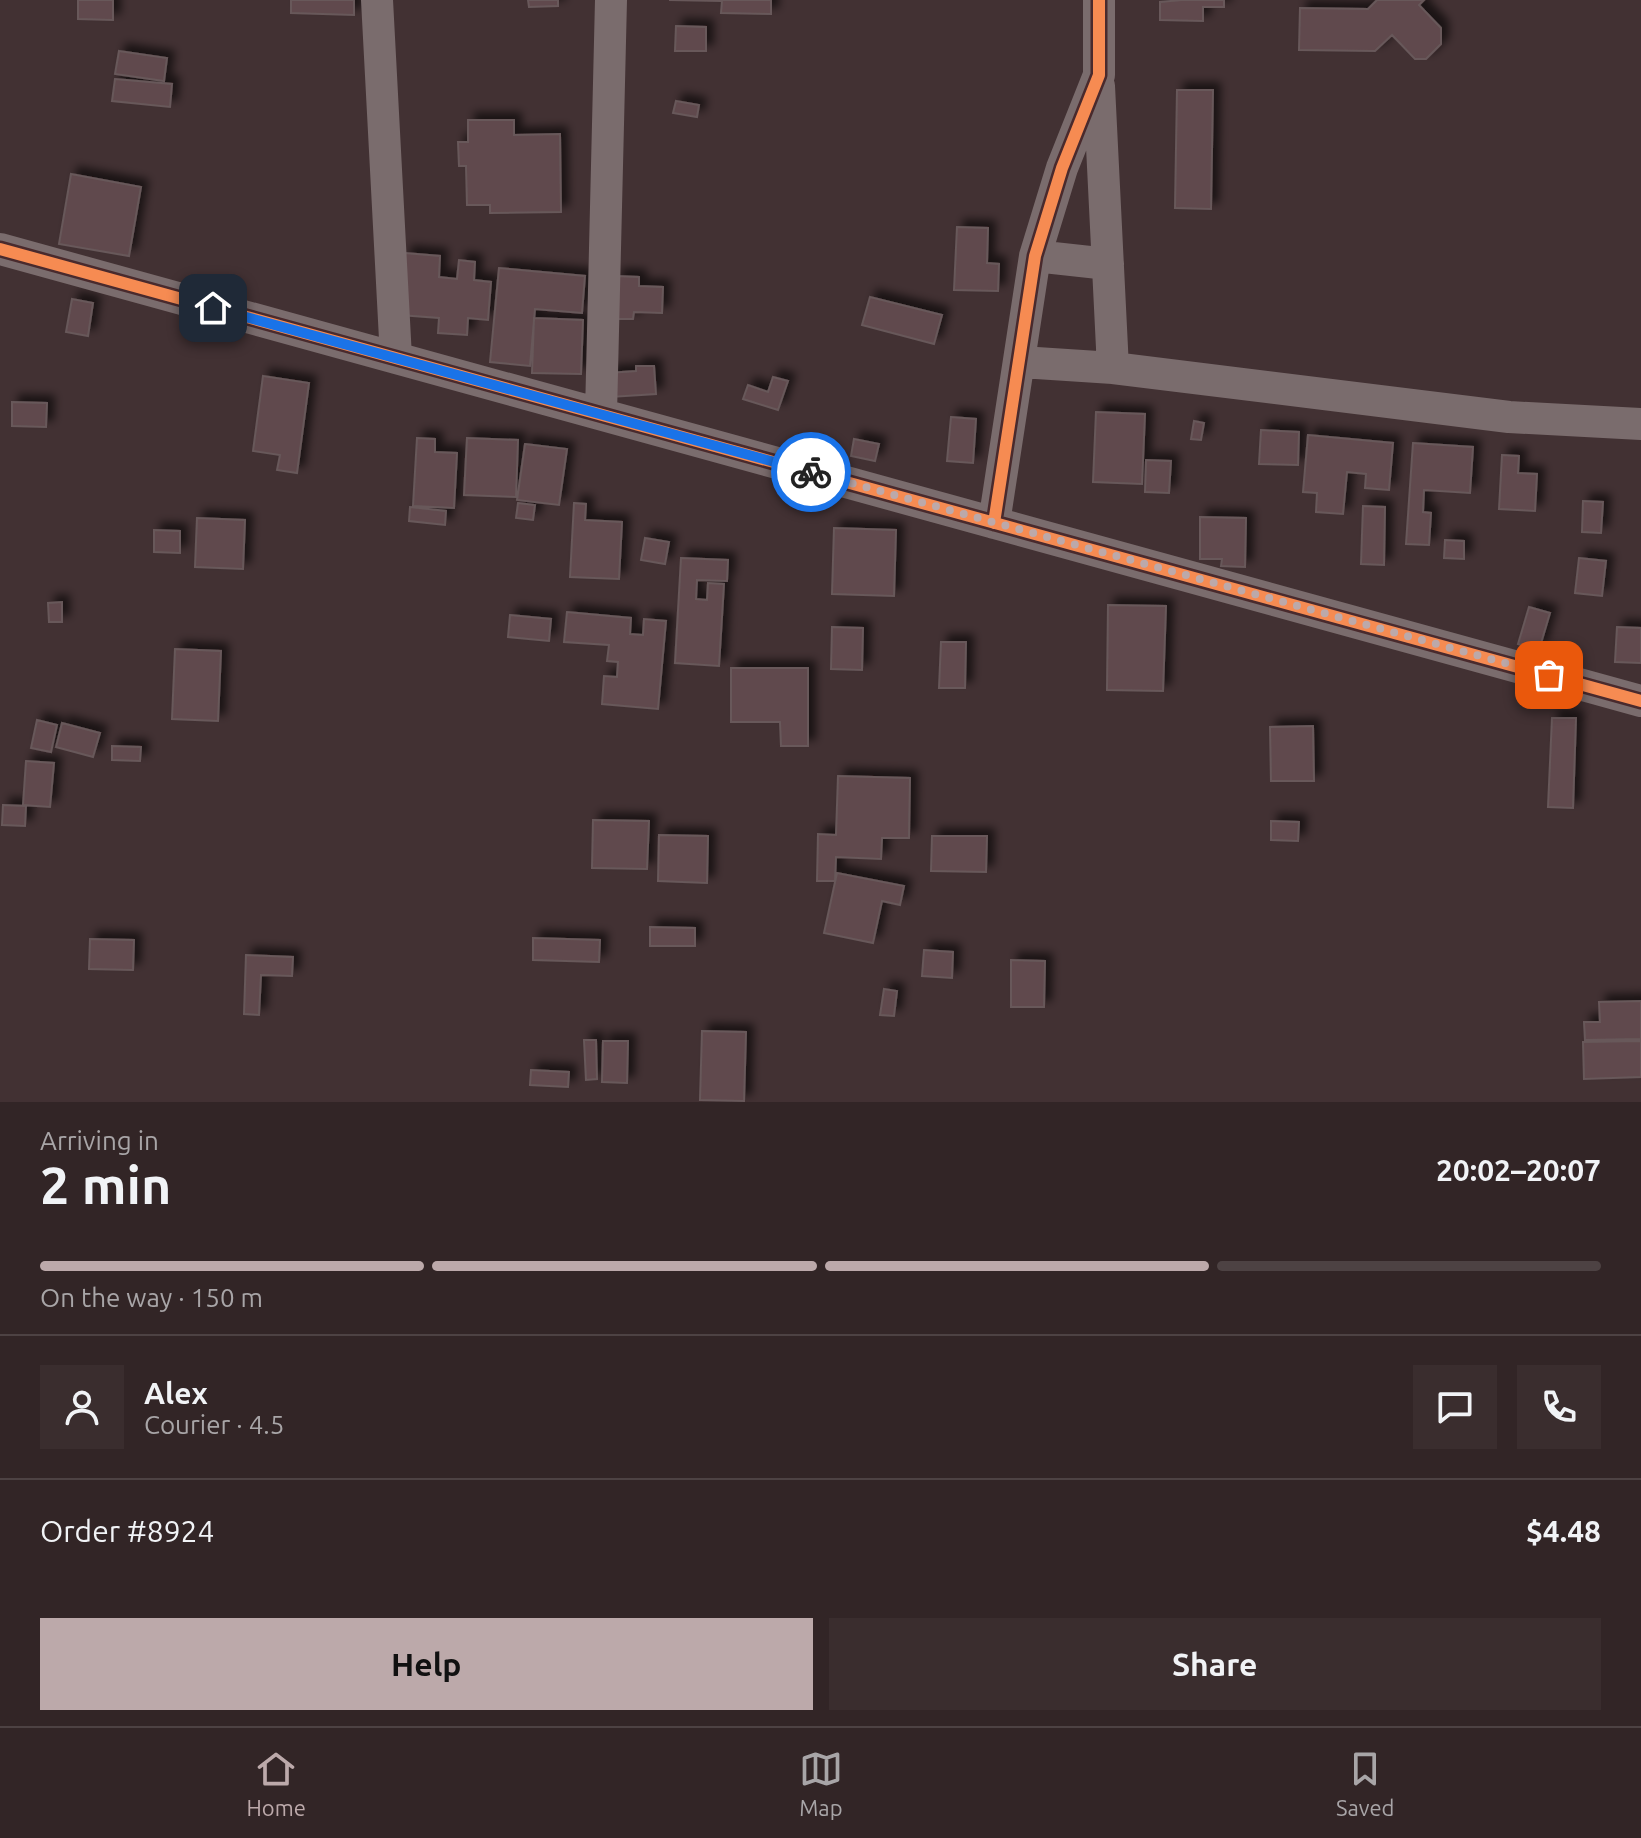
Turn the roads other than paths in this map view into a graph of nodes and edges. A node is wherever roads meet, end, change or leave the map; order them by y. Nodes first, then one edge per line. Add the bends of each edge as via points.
1 (377, 0) edge
2 (611, 0) edge
3 (1099, 0) edge
4 (1099, 75) junction
5 (0, 249) edge
6 (1035, 256) junction
7 (1108, 264) junction
8 (396, 358) junction
9 (1021, 362) junction
10 (1113, 368) junction
11 (601, 414) junction
12 (1641, 424) edge
13 (994, 523) junction
14 (1641, 701) edge

1 - 8 street
2 - 11 street
3 - 4 street
4 - 6 street
4 - 7 street
5 - 8 street
6 - 7 street
6 - 9 street
7 - 10 street
8 - 11 street
9 - 10 street
9 - 13 street
10 - 12 street via 1509,417
11 - 13 street
13 - 14 street

